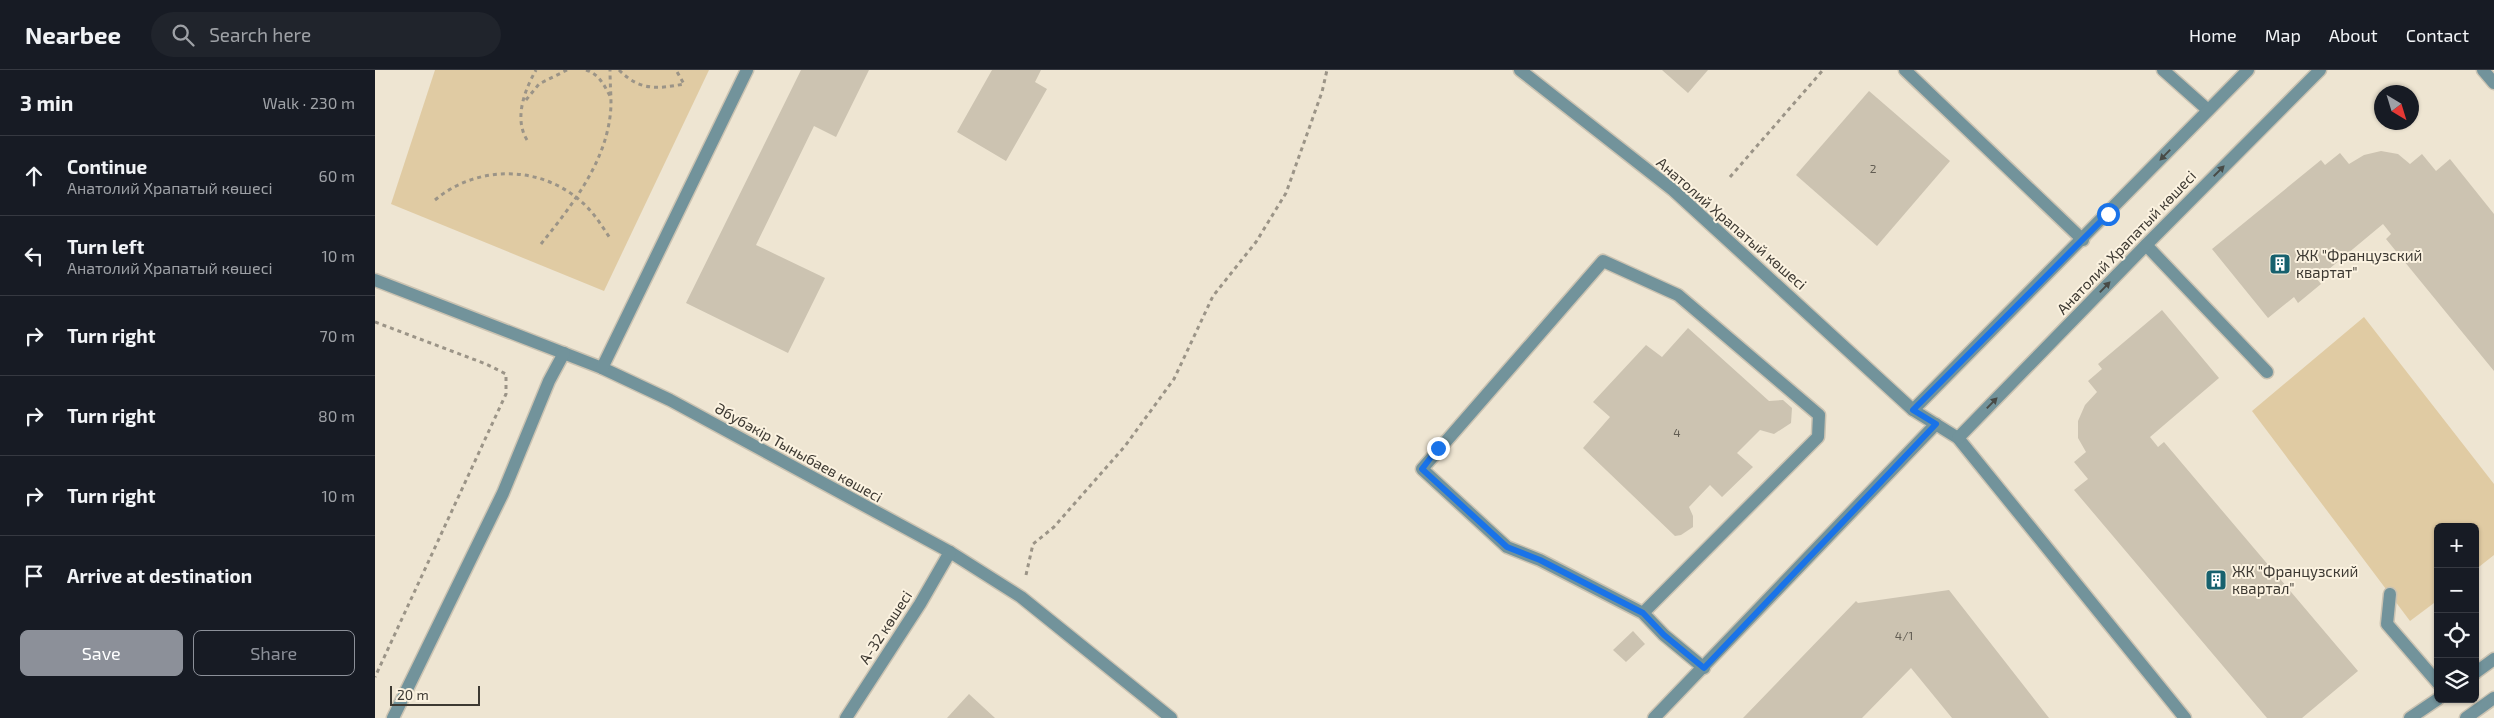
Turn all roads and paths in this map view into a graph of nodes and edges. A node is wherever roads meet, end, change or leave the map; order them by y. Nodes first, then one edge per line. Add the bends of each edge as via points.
1 (536, 70) edge
2 (567, 70) edge
3 (586, 70) edge
4 (610, 70) edge
5 (619, 70) edge
6 (676, 70) edge
7 (747, 70) edge
8 (1327, 70) edge
9 (1520, 70) edge
10 (1823, 70) edge
11 (1905, 70) edge
12 (2163, 70) edge
13 (2248, 70) edge
14 (2320, 70) edge
15 (2483, 70) edge
16 (2494, 83) edge
17 (610, 96) junction
18 (523, 103) junction
19 (2207, 110) junction
20 (527, 140) dead end
21 (1730, 177) dead end
22 (576, 198) junction
23 (435, 200) dead end
24 (610, 238) dead end
25 (2083, 240) junction
26 (541, 244) dead end
27 (2146, 245) junction
28 (375, 280) edge
29 (375, 322) edge
30 (564, 353) junction
31 (602, 368) junction
32 (2267, 372) dead end
33 (1913, 410) junction
34 (1936, 424) junction
35 (1958, 438) junction
36 (950, 552) junction
37 (2390, 594) dead end
38 (1021, 597) junction
39 (1643, 613) junction
40 (2494, 659) edge
41 (1704, 668) junction
42 (2479, 669) edge
43 (375, 677) edge
44 (2434, 678) edge
45 (2494, 698) edge
46 (2434, 702) edge
47 (1656, 717) edge
48 (393, 718) edge
49 (846, 718) edge
50 (1171, 718) edge
51 (2185, 718) edge
52 (2410, 718) edge
53 (2466, 718) edge

1 - 18 path
2 - 18 path via 539,84
3 - 17 path via 600,79
4 - 17 path
5 - 6 path via 653,89 684,84
7 - 31 street
8 - 38 path via 1286,193 1255,242 1213,296 1174,379 1125,446 1054,527 1033,544
9 - 33 street, Анатолий Храпатый көшесі via 1673,190
10 - 21 path
11 - 25 street
12 - 19 street
13 - 19 street
27 -> 14 street, Анатолий Храпатый көшесі
15 - 16 street
17 - 22 path via 611,106 602,147 585,186
18 - 20 path via 520,123
19 -> 25 street
22 - 23 path via 542,179 508,172 479,176 455,185
22 - 24 path via 587,207
22 - 26 path
25 - 33 street
27 - 32 street
35 -> 27 street, Анатолий Храпатый көшесі
28 - 30 street, Әбубәкір Тыныбаев көшесі
29 - 43 path via 506,374 506,394
30 - 31 street, Әбубәкір Тыныбаев көшесі
30 - 48 street via 549,381 503,493
31 - 36 street, Әбубәкір Тыныбаев көшесі via 670,400
33 - 34 street, Анатолий Храпатый көшесі
34 - 35 street, Анатолий Храпатый көшесі
34 - 41 street
35 - 51 street, Анатолий Храпатый көшесі
36 - 38 street, Әбубәкір Тыныбаев көшесі
36 - 49 street, А-32 көшесі
37 - 44 street via 2387,624
38 - 50 street, Әбубәкір Тыныбаев көшесі
39 - 39 street via 1540,560 1507,547 1422,469 1603,261 1678,295 1819,415 1818,437
39 - 41 street
40 - 42 street
41 - 47 street
45 - 53 street
46 - 52 street

